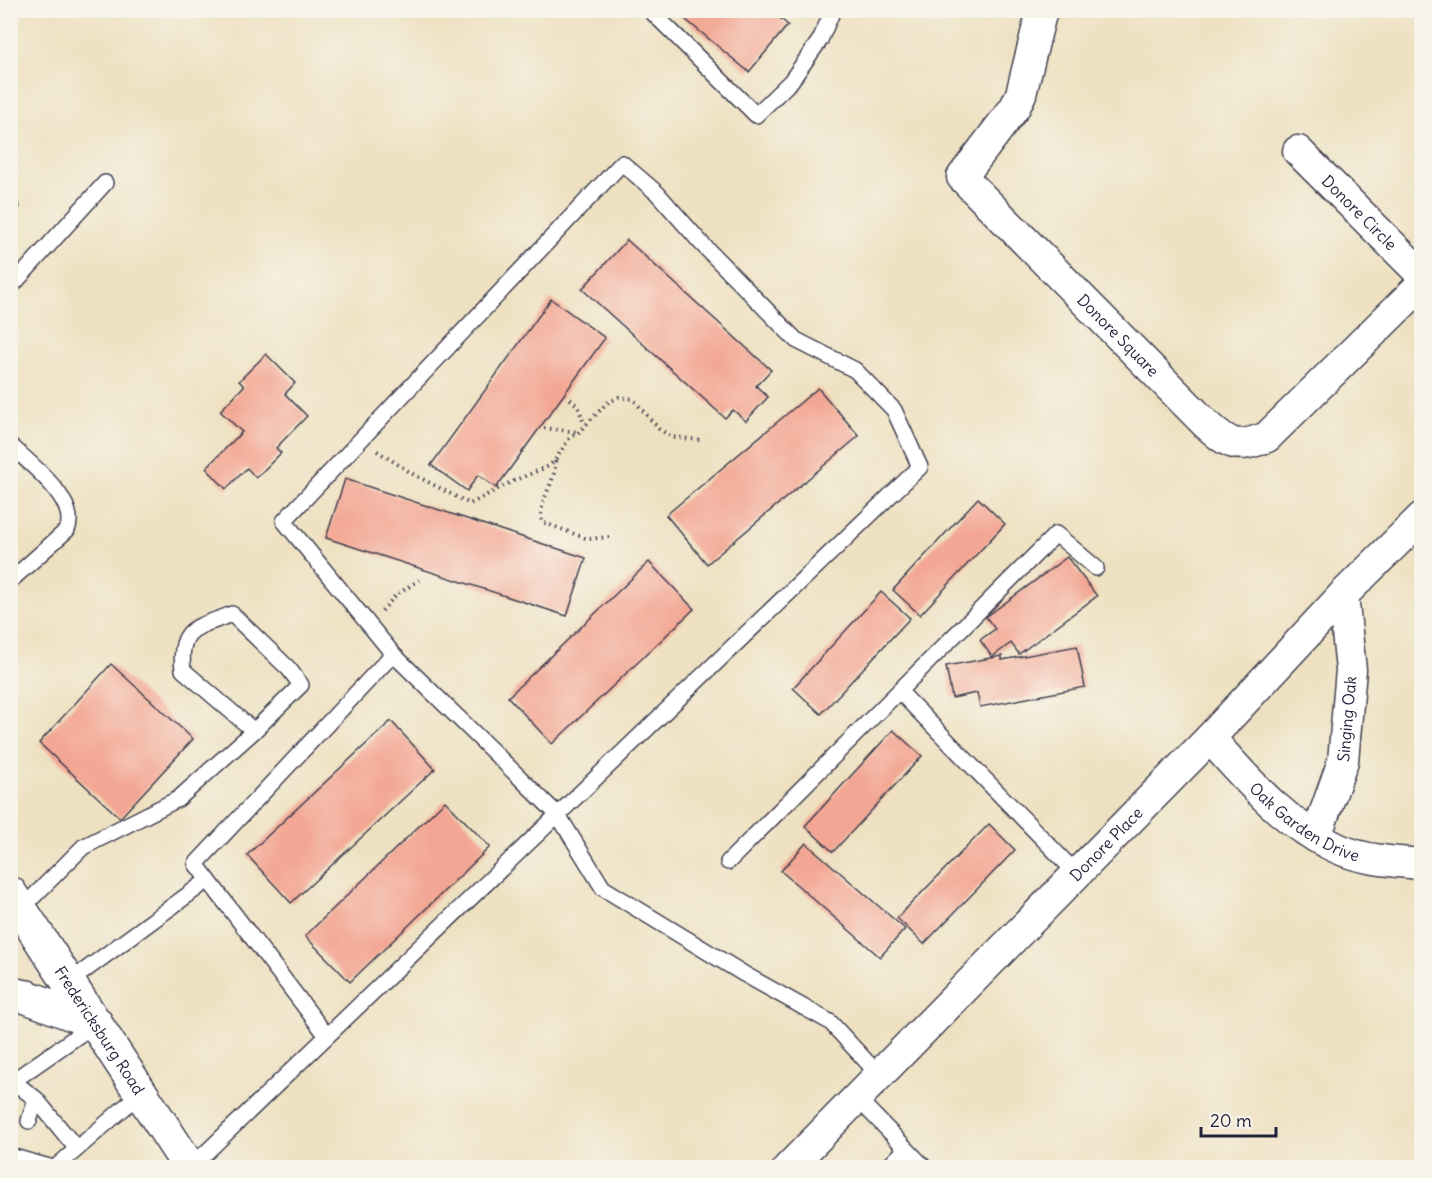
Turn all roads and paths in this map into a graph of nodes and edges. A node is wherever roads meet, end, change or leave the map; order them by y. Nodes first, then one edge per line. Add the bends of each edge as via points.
1 (650, 10) edge
2 (833, 10) edge
3 (1042, 10) edge
4 (1298, 151) dead end
5 (105, 183) dead end
6 (1422, 275) edge
7 (1422, 284) edge
8 (10, 288) edge
9 (570, 399) dead end
10 (584, 425) junction
11 (544, 428) dead end
12 (578, 433) junction
13 (361, 440) junction
14 (700, 440) dead end
15 (10, 445) edge
16 (555, 460) junction
17 (1422, 517) edge
18 (609, 537) dead end
19 (1096, 568) dead end
20 (419, 580) dead end
21 (10, 581) edge
22 (1343, 595) junction
23 (369, 625) junction
24 (393, 654) junction
25 (899, 691) junction
26 (254, 731) junction
27 (1210, 738) junction
28 (558, 815) junction
29 (1316, 837) junction
30 (728, 862) dead end
31 (1422, 864) edge
32 (1077, 874) junction
33 (208, 880) junction
34 (16, 901) edge
35 (69, 982) junction
36 (10, 994) edge
37 (96, 1023) junction
38 (327, 1036) junction
39 (879, 1075) junction
40 (11, 1083) edge
41 (141, 1093) junction
42 (857, 1098) junction
43 (36, 1099) junction
44 (29, 1121) dead end
45 (77, 1149) junction
46 (906, 1149) junction
47 (16, 1154) edge
48 (54, 1167) edge
49 (190, 1167) edge
50 (788, 1167) edge
51 (887, 1167) edge
52 (925, 1167) edge

1 - 2 lane via 756,114 791,81 820,39
3 - 7 street, Donore Square via 1015,107 962,177 1227,442 1253,443 1267,437
4 - 6 street, Donore Circle
5 - 8 lane
9 - 10 path via 581,412
10 - 12 path
10 - 14 path via 619,397 633,399 658,429 672,437
11 - 12 path
12 - 16 path via 571,436
13 - 16 path via 470,504
13 - 23 lane via 284,521
13 - 28 lane via 622,163 657,193 796,340 855,369 894,410 920,466
15 - 21 lane via 57,491 65,502 70,524
16 - 18 path via 556,470 541,507 542,522 588,539
17 - 22 street, Donore Place
19 - 25 lane via 1056,534
20 - 23 path via 394,596
22 - 27 street, Donore Place
22 - 29 street, Singing Oak via 1351,670 1343,761
23 - 24 lane
24 - 28 lane
24 - 33 lane via 196,864
25 - 30 lane
25 - 32 lane
26 - 26 lane via 301,685 232,614 196,627 187,635 181,654 183,670
26 - 34 lane via 178,799 83,847
27 - 29 street, Oak Garden Drive via 1279,812
27 - 32 street, Donore Place
28 - 38 lane
28 - 39 lane via 603,888 830,1022
29 - 31 street, Oak Garden Drive via 1341,850
32 - 39 street, Donore Place
33 - 35 lane
33 - 38 lane
34 - 35 main road, Fredericksburg Road
35 - 37 main road, Fredericksburg Road
36 - 37 main road
37 - 40 lane
37 - 41 main road, Fredericksburg Road
38 - 49 lane
39 - 42 street, Donore Place
40 - 43 lane
41 - 45 lane
41 - 49 main road, Fredericksburg Road
42 - 46 lane
42 - 50 street, Donore Place
43 - 44 lane
43 - 45 lane
45 - 48 lane
46 - 51 lane
46 - 52 lane
47 - 48 lane

